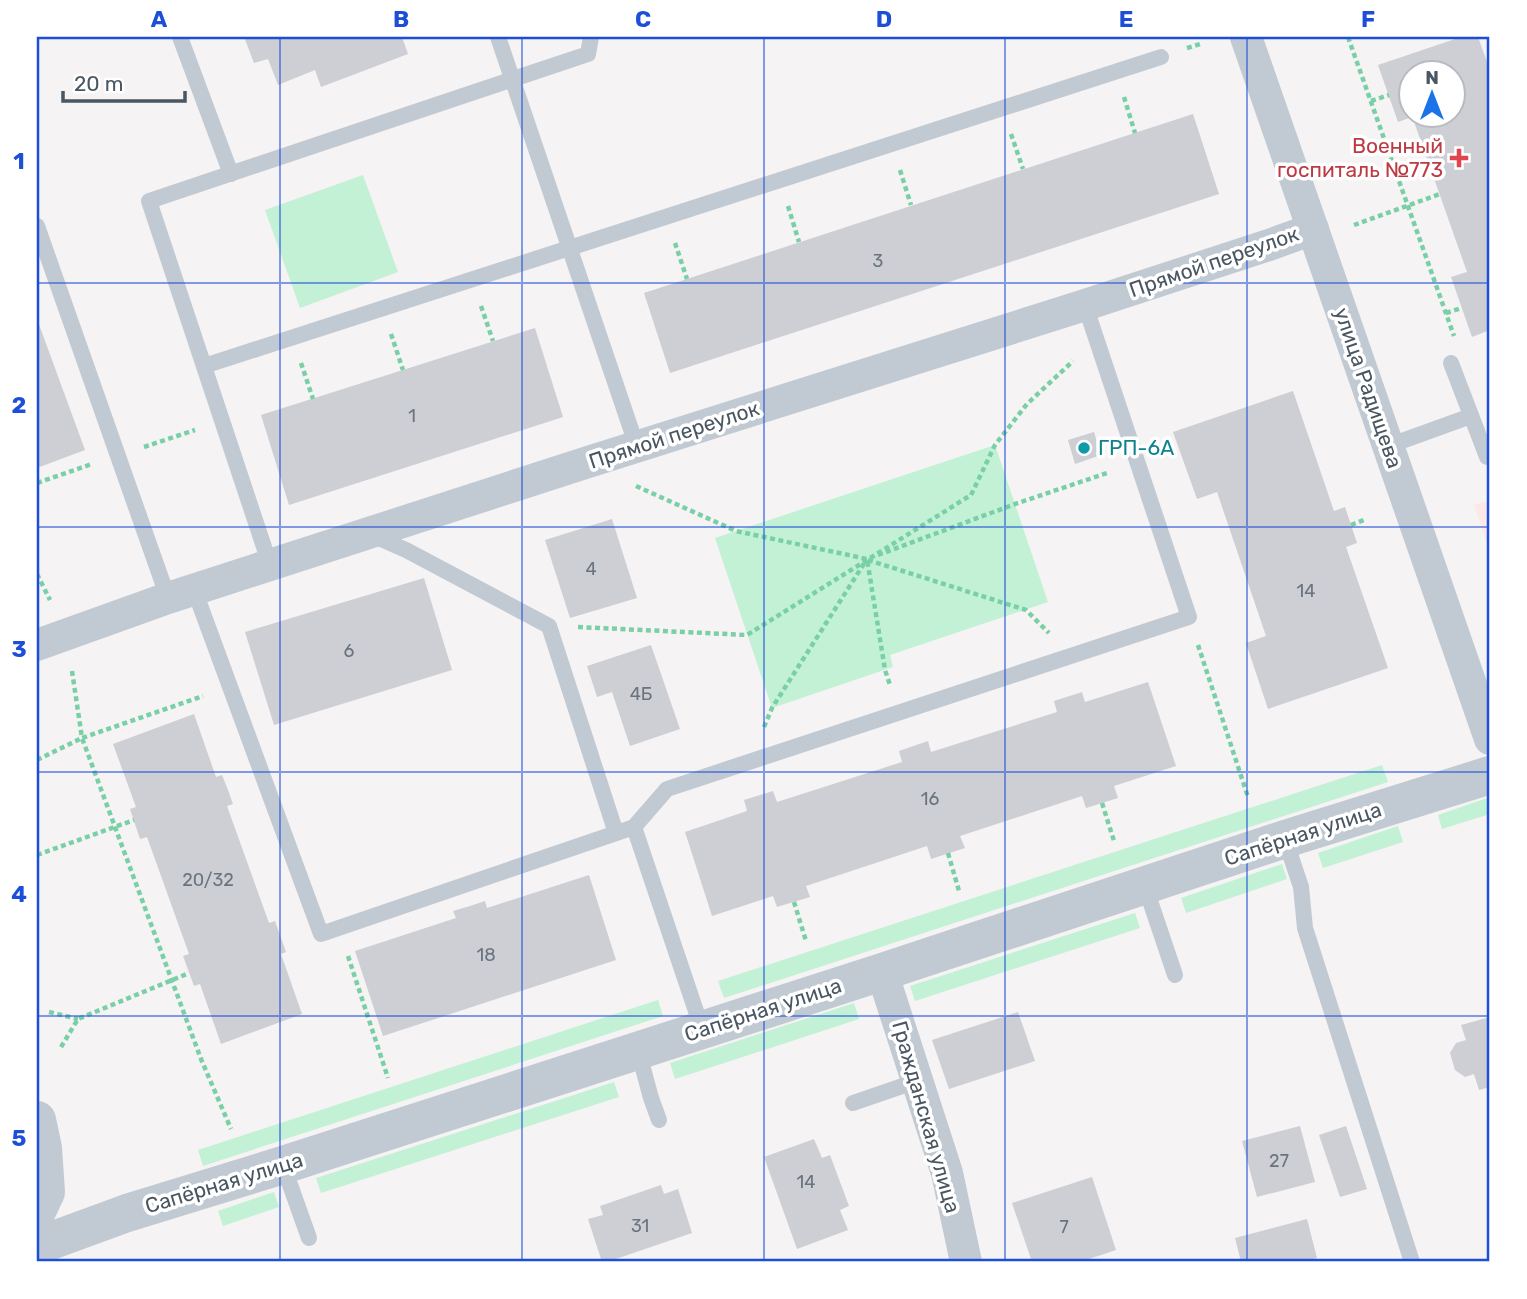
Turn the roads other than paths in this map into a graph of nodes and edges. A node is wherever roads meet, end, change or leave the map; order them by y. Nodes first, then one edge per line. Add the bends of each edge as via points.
1 (180, 37) edge
2 (498, 37) edge
3 (591, 37) edge
4 (1247, 37) edge
5 (1161, 57) dead end
6 (513, 80) junction
7 (231, 174) junction
8 (37, 226) edge
9 (1313, 229) junction
10 (571, 248) junction
11 (1085, 305) junction
12 (1451, 363) road end
13 (204, 366) junction
14 (1471, 416) junction
15 (1388, 446) junction
16 (637, 447) junction
17 (1490, 457) edge
18 (367, 533) junction
19 (270, 565) junction
20 (181, 594) junction
21 (37, 645) edge
22 (1490, 739) edge
23 (1490, 775) edge
24 (634, 827) junction
25 (616, 833) junction
26 (1285, 839) junction
27 (1145, 886) junction
28 (882, 972) junction
29 (1175, 975) dead end
30 (702, 1029) junction
31 (638, 1050) junction
32 (917, 1081) junction
33 (853, 1102) dead end
34 (37, 1120) edge
35 (659, 1120) dead end
36 (283, 1165) junction
37 (37, 1211) edge
38 (309, 1238) dead end
39 (37, 1246) edge
40 (966, 1262) edge
41 (1412, 1262) edge

1 - 7 lane
2 - 6 lane
3 - 6 lane via 587,54
4 - 9 street, улица Радищева
5 - 10 lane
6 - 7 lane
6 - 10 lane
7 - 13 lane via 149,201
8 - 20 lane
9 - 11 street, Прямой переулок
9 - 15 street, улица Радищева
10 - 13 lane
10 - 16 lane
11 - 16 street, Прямой переулок
11 - 24 lane via 1189,617 667,789
12 - 14 lane
13 - 19 lane
14 - 15 lane
14 - 17 lane
15 - 22 street, улица Радищева
16 - 18 street, Прямой переулок
18 - 19 street, Прямой переулок
18 - 25 lane via 549,626
19 - 20 street, Прямой переулок
20 - 21 street, Прямой переулок
20 - 25 lane via 230,687 321,934
23 - 26 street, Сапёрная улица
24 - 25 lane
24 - 30 lane
26 - 27 street, Сапёрная улица
26 - 41 lane via 1301,887 1305,928
27 - 28 street, Сапёрная улица
27 - 29 lane
28 - 30 street, Сапёрная улица
28 - 32 street, Гражданская улица
30 - 31 street, Сапёрная улица
31 - 35 lane
31 - 36 street, Сапёрная улица
32 - 33 lane
32 - 40 street, Гражданская улица via 947,1173
34 - 37 street via 46,1192
36 - 38 lane
36 - 39 street, Сапёрная улица

